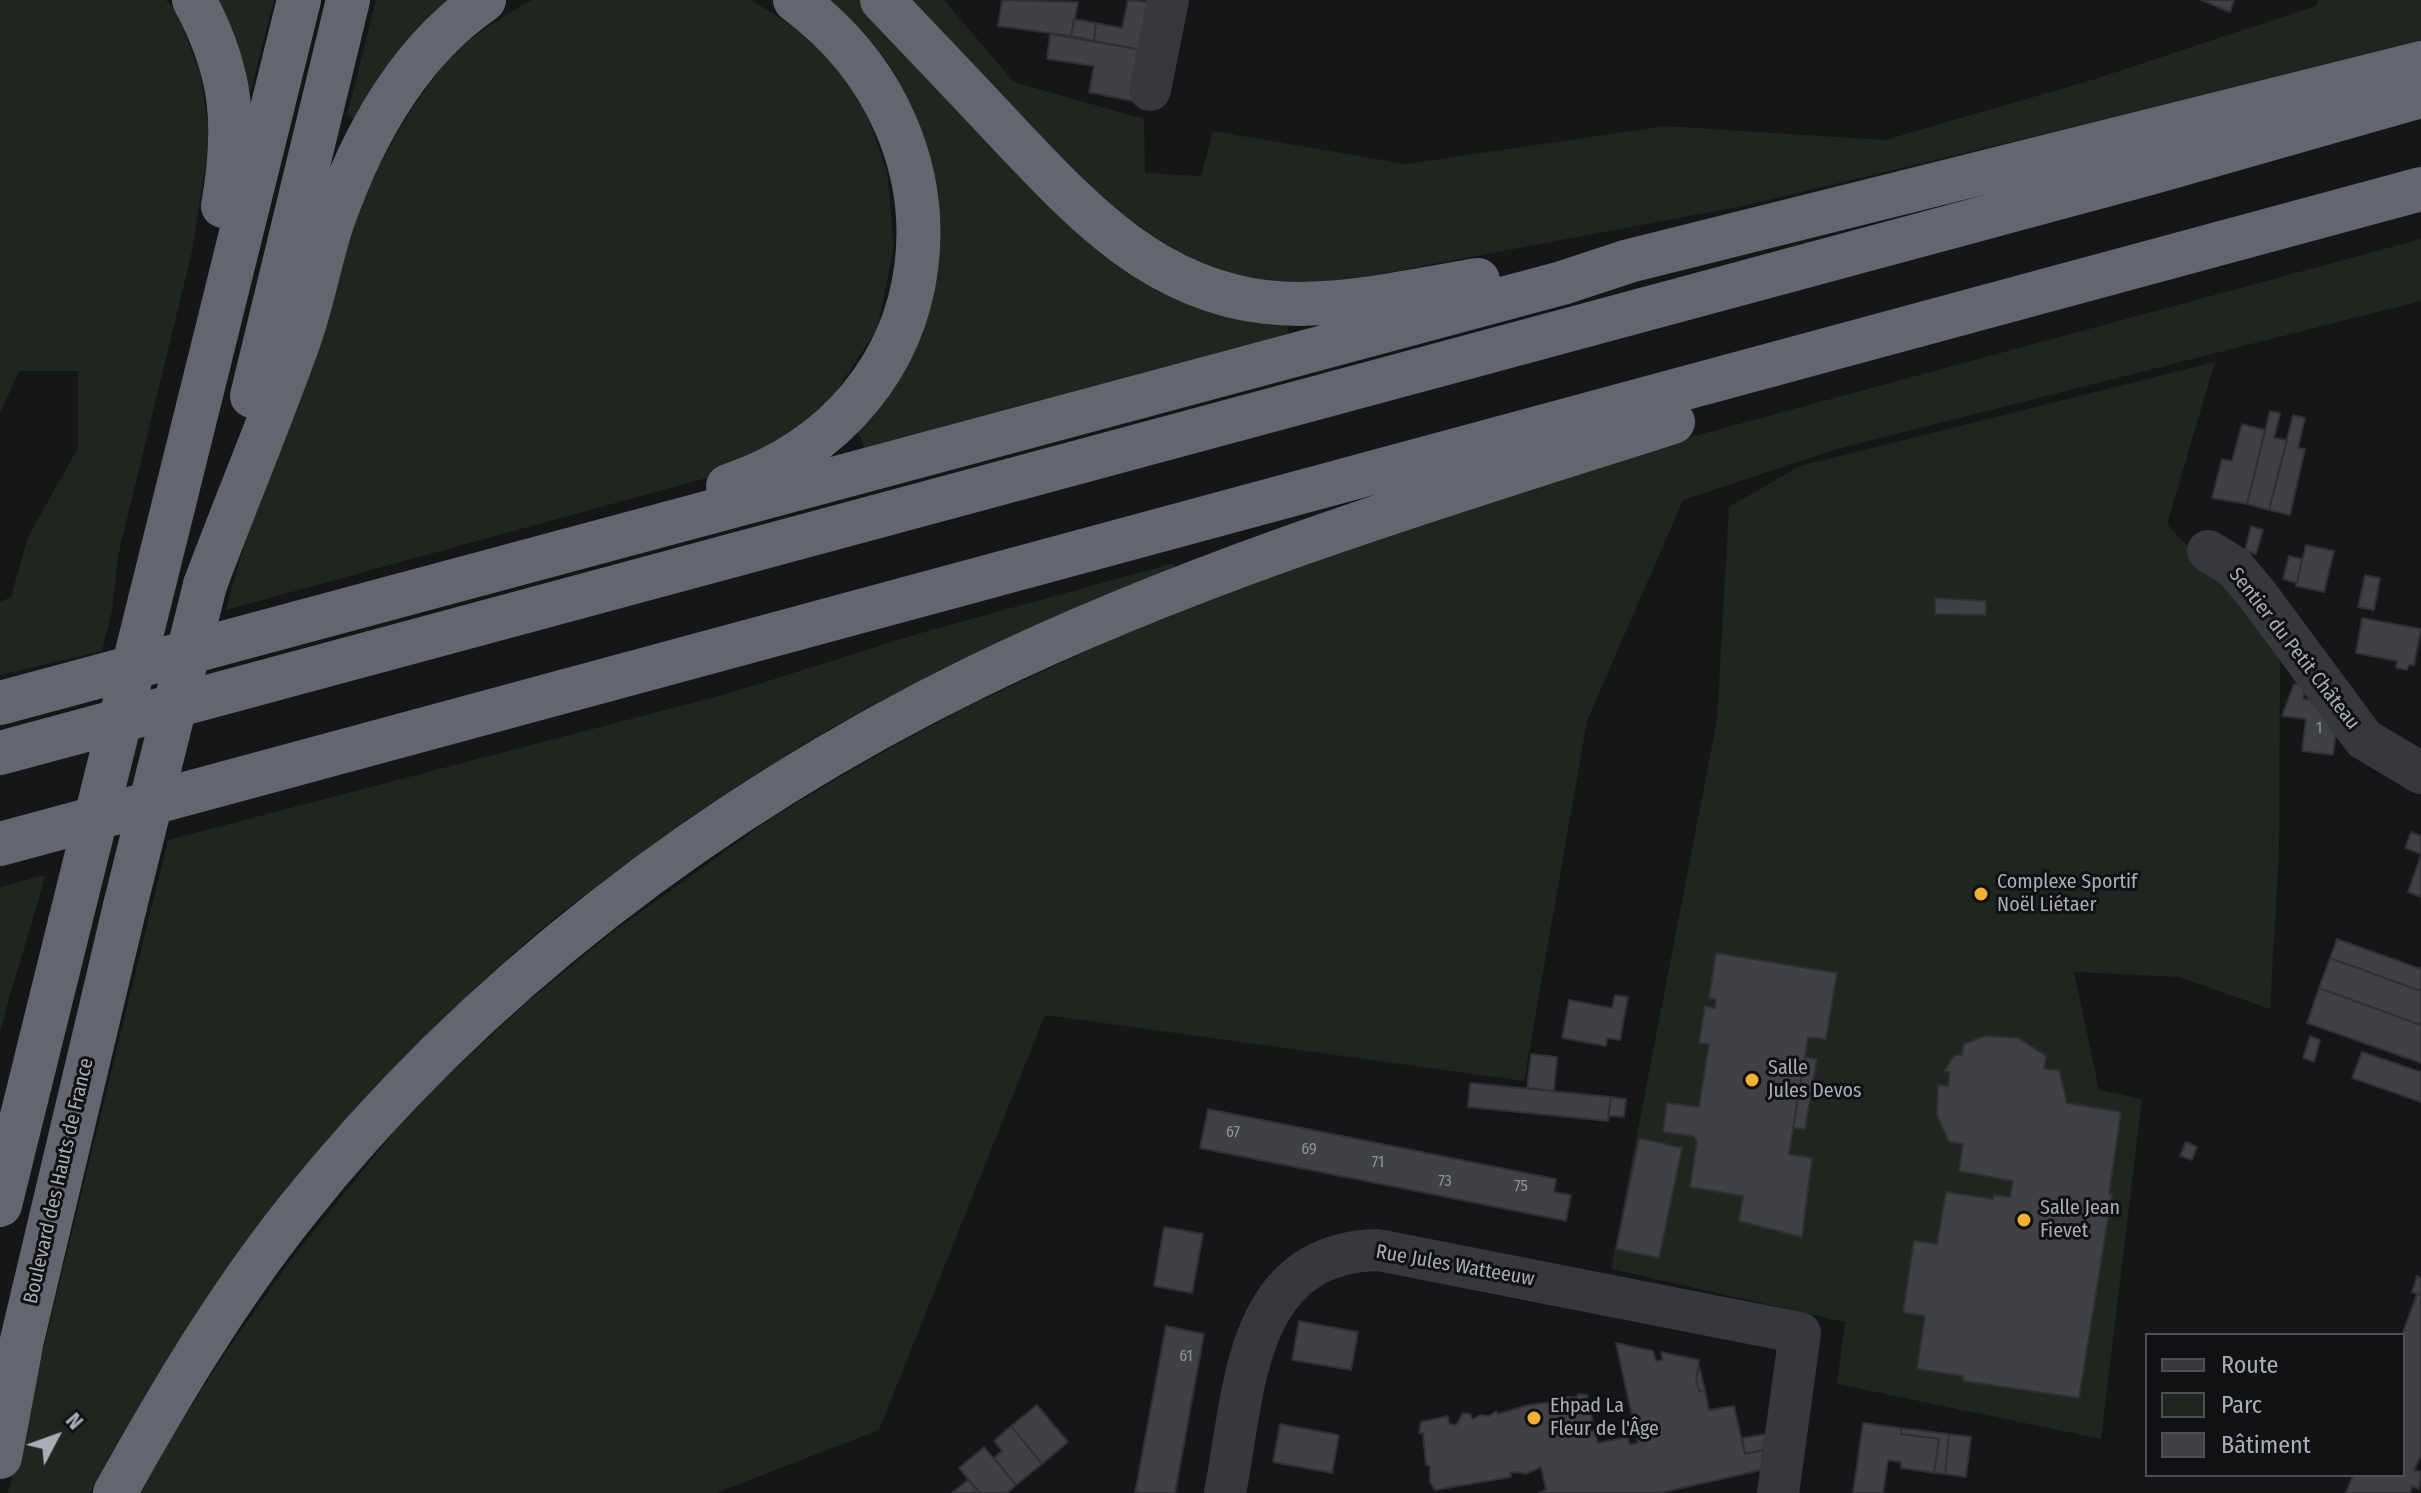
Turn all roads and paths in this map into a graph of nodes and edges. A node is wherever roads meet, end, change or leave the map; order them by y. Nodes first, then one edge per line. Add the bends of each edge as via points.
1 (194, 0) edge
2 (299, 0) edge
3 (348, 0) edge
4 (484, 0) edge
5 (795, 0) edge
6 (882, 0) edge
7 (1168, 0) edge
8 (2421, 63) edge
9 (1150, 90) dead end
10 (2421, 96) edge
11 (2421, 189) edge
12 (1629, 261) junction
13 (2024, 296) junction
14 (2208, 551) dead end
15 (205, 585) junction
16 (150, 600) junction
17 (331, 614) junction
18 (0, 703) edge
19 (0, 753) edge
20 (2421, 773) edge
21 (3, 844) edge
22 (70, 922) junction
23 (0, 1108) edge
24 (0, 1205) edge
25 (22, 1340) junction
26 (0, 1403) edge
27 (0, 1457) edge
28 (115, 1493) edge
29 (1225, 1493) edge
30 (1778, 1493) edge

1 - 16 highway via 225,72 231,153 171,429
2 - 16 highway
3 - 15 highway
4 - 15 highway via 418,60 359,157 332,225 298,343
5 - 17 highway via 845,45 872,79 892,113 916,184 921,229 915,278 896,338 855,401 799,453 733,484
6 - 12 highway via 1096,223 1157,268 1190,284 1268,303 1310,303 1494,277 1595,255
7 - 9 street
8 - 12 highway
10 - 19 highway
11 - 13 highway
12 - 17 highway
13 - 21 highway
13 - 28 highway via 1804,381 1304,543 1116,616 953,688 769,792 587,921 463,1032 365,1132 292,1216 233,1298
14 - 20 street, Sentier du Petit Château via 2234,567 2256,593 2364,739
15 - 25 highway, Boulevard des Hauts de France, bridge
16 - 22 highway, bridge
17 - 18 highway
22 - 23 highway via 31,991
22 - 24 highway
25 - 26 highway
25 - 27 highway, Boulevard des Hauts de France
29 - 30 street, Rue Jules Watteeuw via 1259,1326 1277,1296 1302,1272 1346,1253 1395,1253 1800,1333

